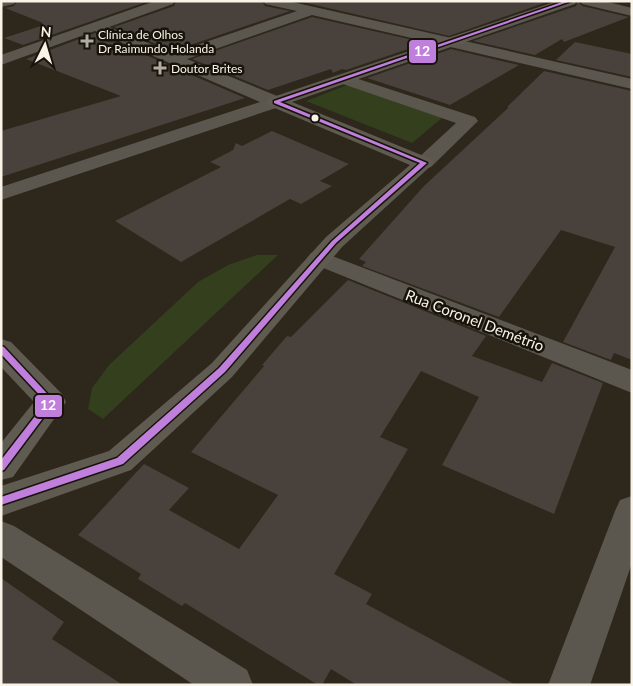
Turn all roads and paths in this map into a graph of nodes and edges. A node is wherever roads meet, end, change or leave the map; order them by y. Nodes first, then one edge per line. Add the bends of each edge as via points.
1 (9, 1) edge
2 (168, 1) edge
3 (270, 1) edge
4 (338, 1) edge
5 (570, 1) edge
6 (588, 1) edge
7 (1, 3) edge
8 (311, 10) junction
9 (632, 12) edge
10 (97, 27) junction
11 (451, 42) junction
12 (172, 59) junction
13 (1, 60) edge
14 (343, 79) junction
15 (632, 84) edge
16 (276, 102) junction
17 (424, 163) junction
18 (1, 194) edge
19 (319, 258) junction
20 (1, 348) edge
21 (632, 382) edge
22 (1, 467) edge
23 (1, 501) edge
24 (632, 511) edge
25 (1, 537) edge
26 (232, 685) edge
27 (569, 685) edge

1 - 7 street
2 - 10 street
3 - 8 street
4 - 8 street
5 - 11 street
6 - 9 street
8 - 11 street
8 - 12 street
10 - 12 street
10 - 13 street
11 - 14 street
11 - 15 street
12 - 16 street
14 - 16 street
14 - 17 street via 469,120
16 - 17 street
16 - 18 street
17 - 19 street
19 - 21 street, Rua Coronel Demétrio
19 - 23 street via 222,370 120,461
20 - 22 street via 51,402
24 - 27 street
25 - 26 street

